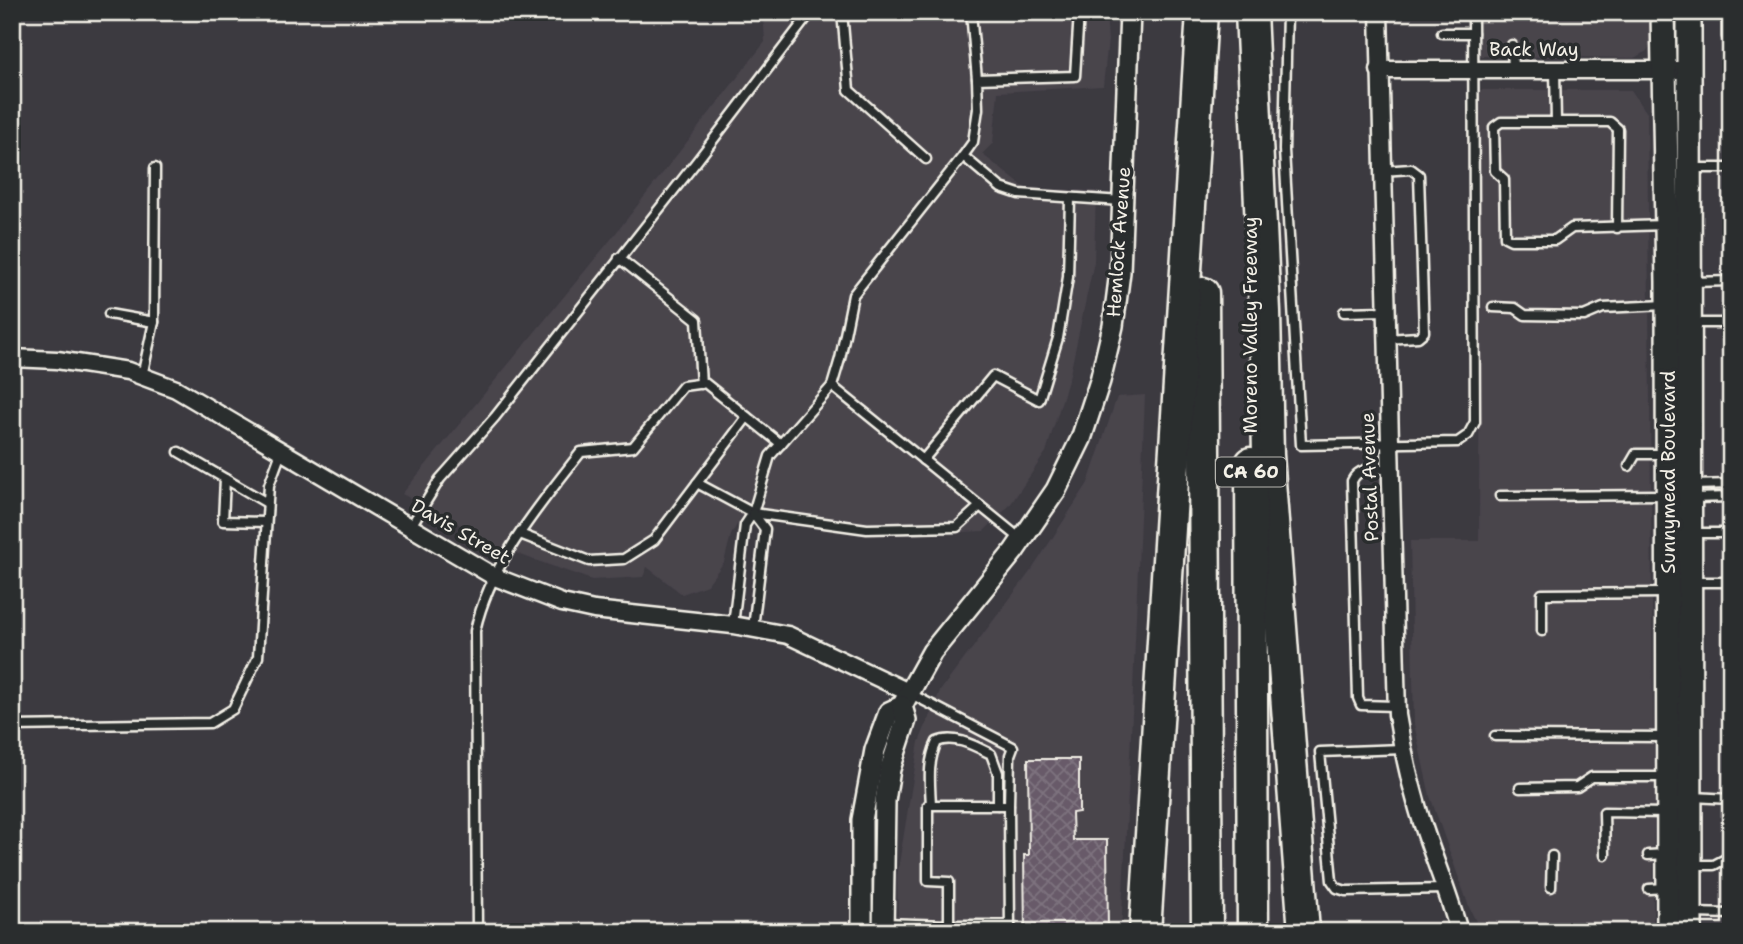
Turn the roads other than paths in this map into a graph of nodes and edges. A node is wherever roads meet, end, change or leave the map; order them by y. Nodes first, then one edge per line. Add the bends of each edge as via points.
1 (811, 12) edge
2 (842, 12) edge
3 (971, 12) edge
4 (1079, 12) edge
5 (1130, 12) edge
6 (1203, 12) edge
7 (1251, 12) edge
8 (1287, 12) edge
9 (1379, 12) edge
10 (1473, 12) edge
11 (1663, 12) edge
12 (1689, 12) edge
13 (1719, 12) edge
14 (1729, 12) edge
15 (1442, 33) dead end
16 (1473, 33) junction
17 (1727, 37) dead end
18 (1512, 45) dead end
19 (1379, 70) junction
20 (1474, 70) junction
21 (1513, 70) junction
22 (1555, 70) junction
23 (1665, 70) junction
24 (1689, 70) junction
25 (977, 79) junction
26 (1556, 122) junction
27 (962, 156) junction
28 (926, 159) dead end
29 (155, 168) dead end
30 (1689, 168) junction
31 (1731, 168) edge
32 (1382, 171) junction
33 (1070, 199) junction
34 (1122, 201) junction
35 (1678, 225) junction
36 (1617, 228) junction
37 (619, 258) junction
38 (1731, 281) edge
39 (1678, 282) junction
40 (1493, 307) dead end
41 (1386, 311) junction
42 (1344, 312) dead end
43 (109, 314) dead end
44 (1675, 317) junction
45 (154, 322) junction
46 (1731, 323) edge
47 (1387, 339) junction
48 (12, 358) edge
49 (142, 376) junction
50 (701, 384) junction
51 (831, 386) junction
52 (747, 417) junction
53 (1389, 442) junction
54 (780, 444) junction
55 (282, 450) junction
56 (179, 452) dead end
57 (1668, 454) junction
58 (923, 460) junction
59 (1629, 466) dead end
60 (1390, 469) junction
61 (225, 479) junction
62 (697, 483) junction
63 (1731, 484) edge
64 (1683, 493) junction
65 (1500, 496) dead end
66 (1731, 497) edge
67 (267, 503) junction
68 (980, 506) junction
69 (753, 513) junction
70 (266, 522) junction
71 (411, 526) junction
72 (1690, 533) junction
73 (1731, 533) edge
74 (520, 534) junction
75 (1022, 540) junction
76 (495, 577) junction
77 (1731, 582) edge
78 (1679, 587) junction
79 (733, 625) junction
80 (753, 628) junction
81 (1542, 631) dead end
82 (905, 699) junction
83 (1396, 706) junction
84 (12, 726) edge
85 (1495, 736) dead end
86 (1669, 737) junction
87 (1403, 749) junction
88 (1669, 777) junction
89 (1520, 788) dead end
90 (1690, 797) junction
91 (1731, 799) edge
92 (931, 805) junction
93 (998, 805) junction
94 (1009, 805) junction
95 (1669, 813) junction
96 (1552, 856) dead end
97 (1605, 856) dead end
98 (1731, 856) edge
99 (1690, 865) junction
100 (1551, 887) dead end
101 (1447, 889) junction
102 (1731, 914) edge
103 (1690, 922) edge
104 (883, 927) edge
105 (949, 928) edge
106 (1010, 928) edge
107 (477, 932) edge
108 (862, 932) edge
109 (1145, 932) edge
110 (1207, 932) edge
111 (1254, 932) edge
112 (1304, 932) edge
113 (1459, 932) edge
114 (1669, 932) edge

1 - 37 lane
2 - 28 lane via 849,90
3 - 25 lane
4 - 25 lane via 1075,76
5 - 34 street, Hemlock Avenue
6 - 109 highway
6 - 110 highway, CA 60
7 - 111 highway, Moreno Valley Freeway / CA 60
7 - 112 highway via 1268,455
8 - 53 lane via 1284,150 1301,445
9 - 19 street, Postal Avenue
10 - 16 lane
11 - 23 main road, Sunnymead Boulevard
12 - 24 main road, Sunnymead Boulevard
13 - 14 lane
14 - 17 lane
15 - 16 lane
16 - 20 lane
18 - 21 lane
19 - 20 street, Back Way
19 - 32 street, Postal Avenue
20 - 21 street, Back Way
20 - 53 lane via 1475,422 1458,442
21 - 22 street, Back Way
22 - 23 street, Back Way
22 - 26 lane
23 - 24 street, Back Way
23 - 35 main road, Sunnymead Boulevard
24 - 30 main road, Sunnymead Boulevard
25 - 27 lane via 973,142
26 - 36 lane via 1610,122 1618,129
26 - 36 lane via 1502,122 1494,127 1495,171 1504,179 1505,237 1555,240 1572,228
27 - 33 lane via 1001,188
27 - 51 lane via 853,295
29 - 45 lane
30 - 31 lane
30 - 35 main road, Sunnymead Boulevard
32 - 41 street, Postal Avenue
32 - 47 lane via 1411,169 1419,175 1424,332 1418,337
33 - 34 lane
33 - 58 lane via 1066,290 1058,338 1039,400 993,376
34 - 75 street, Hemlock Avenue via 1120,272 1100,382 1081,439 1056,490
35 - 36 lane
35 - 39 main road, Sunnymead Boulevard
37 - 50 lane via 697,320
37 - 71 lane via 495,417 440,478
38 - 39 lane
39 - 44 main road, Sunnymead Boulevard
40 - 44 lane via 1515,308 1525,315 1584,316 1603,308
41 - 42 lane
41 - 47 street, Postal Avenue
43 - 45 lane
44 - 46 lane
44 - 57 main road, Sunnymead Boulevard
44 - 64 main road, Sunnymead Boulevard
45 - 49 lane
47 - 53 street, Postal Avenue
48 - 49 street, Davis Street via 57,360
49 - 55 street, Davis Street via 176,389
50 - 52 lane
50 - 74 lane via 683,386 633,447 581,452
51 - 54 lane
51 - 58 lane
52 - 54 lane
52 - 62 lane
53 - 60 street, Postal Avenue
54 - 69 lane via 770,456
55 - 67 lane
55 - 71 street, Davis Street
56 - 61 lane
57 - 59 lane via 1636,454
57 - 64 main road, Sunnymead Boulevard
58 - 68 lane
60 - 83 street, Postal Avenue
60 - 83 lane via 1362,470 1352,481 1358,698 1361,705
61 - 67 lane
61 - 70 lane via 223,521
62 - 69 lane
62 - 74 lane via 654,540 624,559 589,561
63 - 64 lane
64 - 65 lane
64 - 66 lane
64 - 72 main road, Sunnymead Boulevard
64 - 78 main road, Sunnymead Boulevard
67 - 70 lane
68 - 69 lane via 957,527 867,529
68 - 75 lane
69 - 79 lane via 745,525
69 - 80 lane via 765,529
70 - 84 lane via 258,657 233,709 210,723
71 - 76 street, Davis Street
72 - 73 lane
72 - 78 main road, Sunnymead Boulevard
74 - 76 lane
75 - 82 street, Hemlock Avenue via 932,652
76 - 79 street, Davis Street via 594,610
76 - 107 lane via 475,631
77 - 78 lane
78 - 81 lane via 1542,594
78 - 86 main road, Sunnymead Boulevard
78 - 90 main road, Sunnymead Boulevard
79 - 80 street, Davis Street
80 - 82 street, Davis Street via 788,635
82 - 94 lane via 1013,747
82 - 104 street, Hemlock Avenue via 906,720 885,801
82 - 108 street, Hemlock Avenue via 889,712 868,783 862,820
83 - 87 street, Postal Avenue
85 - 86 lane
86 - 88 main road, Sunnymead Boulevard
87 - 101 street, Postal Avenue
87 - 101 lane via 1320,752 1332,881 1346,891
88 - 89 lane via 1592,777 1577,787
88 - 95 main road, Sunnymead Boulevard
90 - 91 lane
90 - 99 main road, Sunnymead Boulevard
92 - 93 lane
92 - 93 lane via 932,753 937,742 946,738 991,754 998,773
92 - 105 lane via 928,881 949,882
93 - 94 lane
94 - 106 lane
95 - 97 lane via 1604,813
95 - 114 main road, Sunnymead Boulevard via 1658,855 1659,888
96 - 100 lane
98 - 99 lane via 1714,865
99 - 103 main road, Sunnymead Boulevard
101 - 113 street, Postal Avenue
102 - 103 lane
104 - 105 lane
105 - 106 lane

